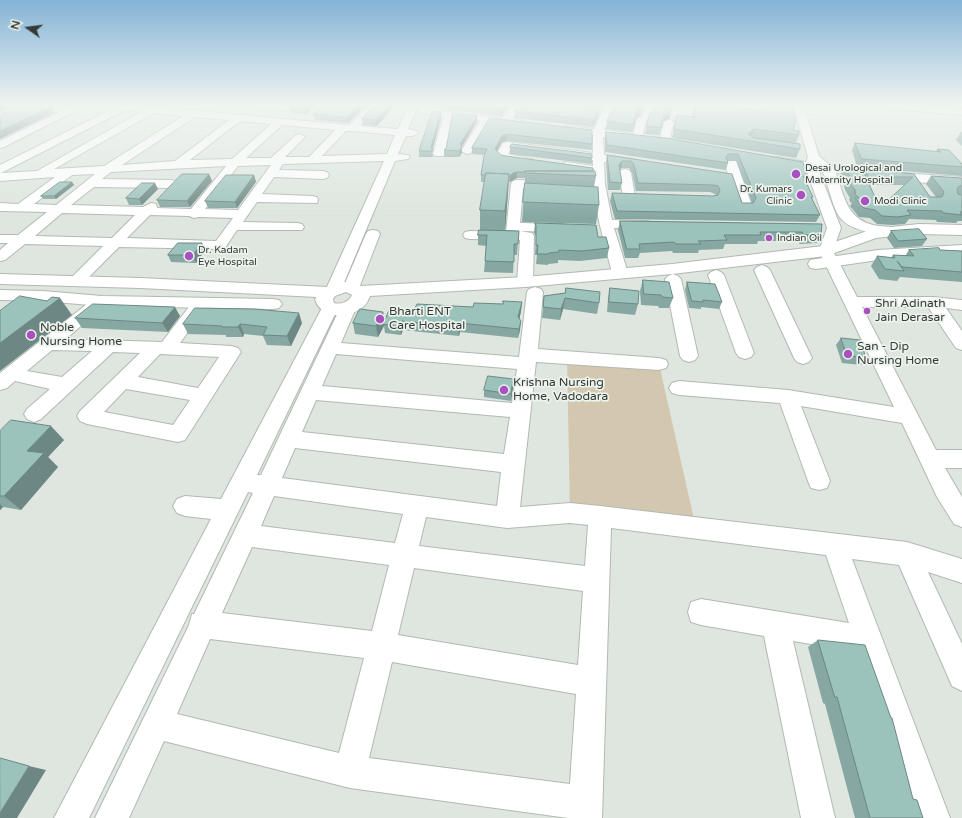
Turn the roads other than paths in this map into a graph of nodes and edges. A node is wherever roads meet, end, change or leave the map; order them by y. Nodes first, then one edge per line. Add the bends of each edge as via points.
1 (53, 142) edge
2 (95, 142) edge
3 (149, 142) edge
4 (206, 142) edge
5 (257, 142) edge
6 (296, 142) edge
7 (329, 142) edge
8 (400, 142) edge
9 (404, 142) edge
10 (442, 142) edge
11 (472, 142) edge
12 (524, 142) edge
13 (599, 142) edge
14 (808, 142) edge
15 (364, 147) dead end
16 (521, 147) junction
17 (796, 148) edge
18 (714, 149) edge
19 (467, 151) dead end
20 (727, 152) junction
21 (439, 154) dead end
22 (742, 154) edge
23 (600, 156) junction
24 (404, 157) junction
25 (812, 157) junction
26 (391, 158) junction
27 (765, 158) edge
28 (354, 159) junction
29 (312, 160) junction
30 (537, 162) edge
31 (234, 163) junction
32 (644, 163) edge
33 (178, 164) junction
34 (191, 164) junction
35 (553, 164) edge
36 (275, 166) junction
37 (109, 168) junction
38 (828, 169) junction
39 (0, 170) edge
40 (599, 170) junction
41 (69, 172) junction
42 (398, 172) dead end
43 (40, 173) junction
44 (625, 173) dead end
45 (27, 175) junction
46 (323, 175) dead end
47 (719, 175) edge
48 (0, 177) edge
49 (734, 177) junction
50 (914, 178) junction
51 (962, 181) edge
52 (90, 183) junction
53 (172, 184) junction
54 (562, 184) edge
55 (584, 184) edge
56 (11, 187) dead end
57 (502, 187) edge
58 (922, 190) edge
59 (516, 193) junction
60 (601, 193) junction
61 (629, 196) junction
62 (644, 197) edge
63 (255, 198) junction
64 (531, 198) edge
65 (312, 200) dead end
66 (586, 200) edge
67 (745, 206) edge
68 (0, 207) edge
69 (22, 207) junction
70 (58, 209) junction
71 (146, 212) junction
72 (194, 214) junction
73 (243, 214) junction
74 (377, 222) dead end
75 (661, 225) edge
76 (235, 226) junction
77 (297, 227) dead end
78 (607, 227) junction
79 (818, 228) edge
80 (834, 228) junction
81 (576, 229) edge
82 (592, 229) edge
83 (893, 231) junction
84 (513, 232) junction
85 (960, 232) edge
86 (470, 235) dead end
87 (0, 239) edge
88 (21, 240) junction
89 (115, 243) junction
90 (962, 250) edge
91 (829, 256) junction
92 (0, 258) edge
93 (762, 270) junction
94 (620, 273) junction
95 (716, 275) junction
96 (0, 279) edge
97 (673, 279) junction
98 (76, 281) junction
99 (530, 287) junction
100 (0, 295) edge
101 (43, 296) junction
102 (342, 298) junction
103 (102, 301) junction
104 (852, 302) junction
105 (933, 302) junction
106 (201, 303) junction
107 (962, 305) edge
108 (25, 310) edge
109 (47, 344) junction
110 (962, 344) edge
111 (108, 346) junction
112 (162, 348) junction
113 (330, 348) junction
114 (745, 353) dead end
115 (689, 356) dead end
116 (803, 358) dead end
117 (528, 360) junction
118 (659, 364) dead end
119 (5, 379) edge
120 (122, 381) junction
121 (66, 385) junction
122 (679, 388) dead end
123 (310, 392) junction
124 (204, 396) junction
125 (788, 397) junction
126 (521, 411) junction
127 (34, 414) dead end
128 (909, 417) junction
129 (289, 440) junction
130 (930, 459) junction
131 (962, 459) edge
132 (513, 464) junction
133 (819, 481) dead end
134 (241, 482) junction
135 (268, 485) junction
136 (185, 506) dead end
137 (417, 506) junction
138 (227, 510) junction
139 (600, 516) junction
140 (962, 517) edge
141 (507, 518) junction
142 (245, 534) junction
143 (835, 545) junction
144 (907, 554) junction
145 (404, 556) junction
146 (962, 571) edge
147 (597, 580) junction
148 (701, 612) dead end
149 (202, 624) junction
150 (775, 624) junction
151 (869, 640) junction
152 (381, 646) junction
153 (962, 676) edge
154 (592, 682) junction
155 (156, 724) junction
156 (350, 772) junction
157 (585, 811) edge
158 (71, 818) edge
159 (112, 818) edge
160 (818, 818) edge
161 (933, 818) edge

1 - 39 street
2 - 43 street
3 - 37 street
4 - 33 street
5 - 31 street
6 - 36 street
7 - 29 street
8 - 26 street
9 - 24 street
10 - 21 street
11 - 19 street
12 - 16 street
13 - 23 street
14 - 25 street
15 - 28 street
16 - 23 street
16 - 30 street via 507,145 502,156
17 - 25 street
18 - 20 street
20 - 22 street
20 - 49 street
23 - 32 street
23 - 40 street
24 - 26 street
24 - 42 street
25 - 27 street
25 - 38 street
25 - 80 street
26 - 28 street
26 - 102 street
28 - 29 street
29 - 36 street
31 - 34 street
31 - 36 street
31 - 72 street
33 - 34 street
33 - 37 street
34 - 53 street
35 - 40 street
36 - 46 street
36 - 63 street
37 - 41 street
37 - 52 street
38 - 50 street
38 - 83 street via 844,213 849,218 864,227
40 - 60 street
41 - 43 street
41 - 69 street
43 - 45 street
44 - 61 street
45 - 48 street
45 - 56 street
47 - 49 street
49 - 67 street
50 - 51 street
50 - 58 street
52 - 53 street
52 - 70 street
53 - 71 street
54 - 59 street via 517,184
55 - 60 street
57 - 59 street
59 - 64 street
59 - 84 street
60 - 61 street
60 - 66 street
60 - 78 street
61 - 62 street
63 - 65 street
63 - 73 street
68 - 69 street
69 - 70 street
70 - 71 street
70 - 88 street
71 - 72 street
71 - 89 street
72 - 73 street
73 - 76 street
74 - 102 street
75 - 78 street
76 - 77 street
76 - 89 street via 220,245
78 - 82 street
78 - 94 street
79 - 80 street
80 - 91 street
81 - 84 street
83 - 85 highway via 920,229
83 - 91 highway via 873,234
84 - 86 street
84 - 99 street via 527,236
87 - 88 street
88 - 89 street
88 - 92 street
89 - 98 street
90 - 91 highway
91 - 93 highway
91 - 94 highway
91 - 104 street
93 - 95 highway
93 - 116 street
94 - 99 highway
95 - 97 highway
95 - 114 street
96 - 98 highway
97 - 99 highway
97 - 115 street
98 - 102 highway
99 - 102 highway
99 - 117 street
100 - 101 highway
101 - 103 highway
101 - 108 street
102 - 106 highway
102 - 113 street
102 - 134 street
103 - 106 highway
103 - 109 street
104 - 105 street
104 - 128 street
105 - 107 street
105 - 110 street
106 - 112 street
109 - 111 street
109 - 119 street
111 - 112 street
111 - 121 street
112 - 120 street
112 - 124 street via 232,352
113 - 117 street
113 - 123 street
117 - 118 street
117 - 126 street
119 - 121 street
120 - 124 street
120 - 124 street via 88,416 178,434
121 - 127 street
122 - 125 street
123 - 126 street
123 - 129 street
125 - 128 street
125 - 133 street
126 - 132 street
128 - 130 street
129 - 132 street
129 - 135 street
130 - 131 street
130 - 140 street
132 - 141 street
134 - 135 street
134 - 138 street
135 - 137 street
135 - 142 street
136 - 138 street
137 - 141 street
137 - 145 street
138 - 158 street
139 - 141 street via 570,513
139 - 143 street
139 - 147 street
142 - 145 street
142 - 149 street
143 - 144 street
143 - 151 street
144 - 146 street
144 - 153 street
145 - 147 street
145 - 152 street
147 - 154 street
148 - 150 street
149 - 152 street
149 - 155 street
150 - 151 street
150 - 160 street
151 - 161 street
152 - 154 street
152 - 156 street
154 - 157 street
155 - 156 street
155 - 159 street
156 - 157 street

